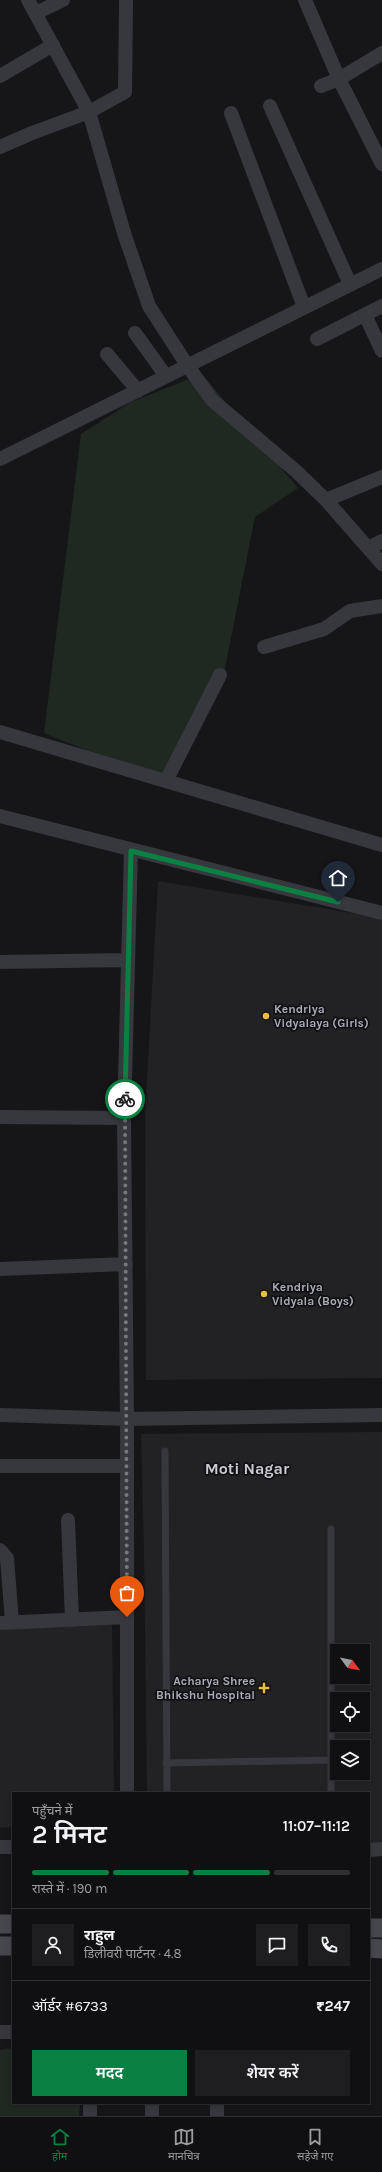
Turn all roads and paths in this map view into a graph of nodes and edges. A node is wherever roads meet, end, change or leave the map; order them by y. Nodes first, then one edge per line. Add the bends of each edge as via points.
1 (28, 0) edge
2 (63, 0) edge
3 (126, 0) edge
4 (305, 0) edge
5 (36, 13) junction
6 (53, 45) junction
7 (382, 53) edge
8 (0, 76) edge
9 (339, 79) junction
10 (321, 86) dead end
11 (270, 106) dead end
12 (89, 112) junction
13 (231, 113) dead end
14 (0, 147) edge
15 (382, 164) edge
16 (382, 269) edge
17 (350, 284) junction
18 (382, 306) edge
19 (304, 307) junction
20 (364, 315) junction
21 (135, 333) dead end
22 (317, 339) dead end
23 (382, 351) edge
24 (107, 354) dead end
25 (187, 365) junction
26 (166, 376) junction
27 (138, 391) junction
28 (0, 459) edge
29 (382, 477) edge
30 (326, 500) junction
31 (382, 541) edge
32 (369, 548) junction
33 (382, 564) edge
34 (382, 606) edge
35 (264, 647) dead end
36 (220, 675) dead end
37 (0, 732) edge
38 (166, 781) junction
39 (0, 816) edge
40 (382, 845) edge
41 (131, 851) junction
42 (382, 913) edge
43 (128, 960) junction
44 (0, 962) edge
45 (0, 1117) edge
46 (124, 1118) junction
47 (126, 1264) junction
48 (0, 1269) edge
49 (0, 1415) edge
50 (382, 1415) edge
51 (127, 1419) junction
52 (165, 1451) dead end
53 (0, 1466) edge
54 (127, 1466) junction
55 (68, 1520) dead end
56 (330, 1529) dead end
57 (0, 1550) edge
58 (127, 1617) junction
59 (72, 1620) junction
60 (6, 1623) edge
61 (330, 1740) edge
62 (330, 1760) edge
63 (166, 1763) junction
64 (331, 1780) edge
65 (127, 1792) edge
66 (167, 1792) edge
67 (331, 1792) edge
68 (0, 1846) edge
69 (12, 1846) edge
70 (382, 1849) edge
71 (370, 1850) edge
72 (0, 1924) edge
73 (12, 1924) edge
74 (370, 1928) edge
75 (382, 1928) edge
76 (0, 1946) edge
77 (12, 1946) edge
78 (370, 1948) edge
79 (382, 1949) edge
80 (0, 2032) edge
81 (12, 2032) edge
82 (90, 2104) edge
83 (152, 2104) edge
84 (217, 2104) edge
85 (90, 2116) edge
86 (152, 2116) edge
87 (217, 2116) edge

1 - 5 street
2 - 5 street
3 - 12 street via 125,92
4 - 9 street
5 - 6 street
6 - 8 street
6 - 12 street
7 - 9 street
9 - 10 street
9 - 15 street
11 - 17 street
12 - 14 street
12 - 25 street via 124,233 149,306
13 - 19 street
16 - 17 street
17 - 19 street
18 - 20 street
19 - 25 street
20 - 22 street
20 - 23 street
21 - 26 street
24 - 27 street
25 - 26 street
25 - 30 street via 212,400 296,471
26 - 27 street
27 - 28 street
29 - 30 street
30 - 32 street
31 - 32 street
32 - 33 street
34 - 35 street via 350,611 324,629
36 - 38 street
37 - 38 street
38 - 40 street
39 - 41 street
41 - 42 street
41 - 43 street
43 - 44 street
43 - 46 street
45 - 46 street
46 - 47 street
47 - 48 street
47 - 51 street
49 - 51 street
50 - 51 street
51 - 54 street
52 - 63 lane
53 - 54 street
54 - 58 street
55 - 59 street
56 - 61 lane
57 - 60 street via 7,1558
58 - 59 street
58 - 65 street
59 - 60 street
62 - 63 lane
63 - 66 lane
64 - 67 lane
68 - 69 street
70 - 71 street
72 - 73 main road
74 - 75 main road
76 - 77 main road
78 - 79 main road
80 - 81 street
82 - 85 street
83 - 86 street
84 - 87 street

